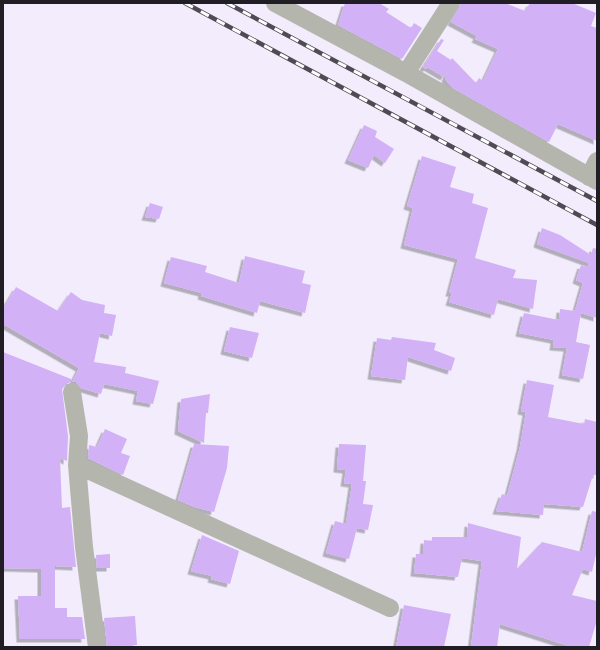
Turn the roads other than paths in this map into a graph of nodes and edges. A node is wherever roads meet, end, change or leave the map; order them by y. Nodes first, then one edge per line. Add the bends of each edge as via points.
1 (275, 3) edge
2 (451, 3) edge
3 (406, 73) junction
4 (597, 160) edge
5 (593, 179) edge
6 (72, 392) dead end
7 (77, 464) junction
8 (390, 608) dead end
9 (98, 647) edge

1 - 3 street
2 - 3 street
3 - 5 street
4 - 5 street
6 - 7 street via 79,436
7 - 8 street
7 - 9 street via 84,547

